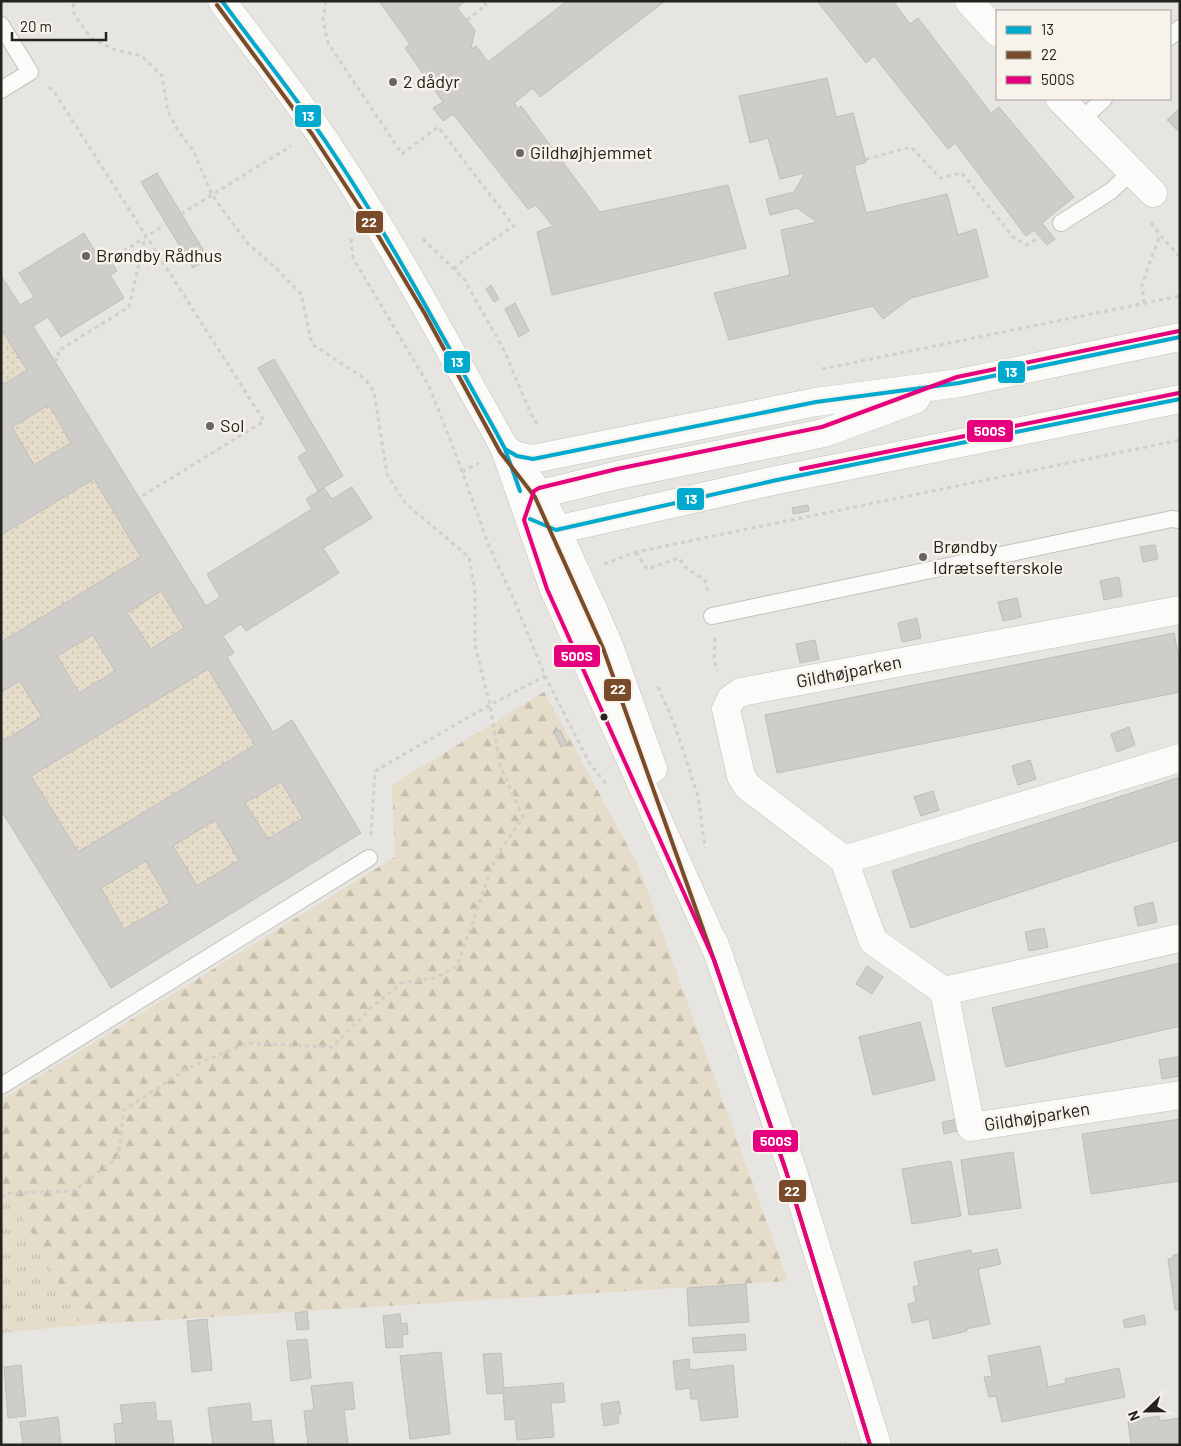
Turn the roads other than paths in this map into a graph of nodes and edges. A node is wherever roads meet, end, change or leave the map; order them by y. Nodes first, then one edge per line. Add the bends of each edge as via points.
1 (222, 1) edge
2 (969, 1) edge
3 (1, 25) edge
4 (996, 31) edge
5 (1, 90) edge
6 (1061, 100) edge
7 (1103, 100) edge
8 (1080, 121) junction
9 (1132, 171) junction
10 (1153, 193) road end
11 (1061, 223) road end
12 (1180, 337) edge
13 (959, 383) junction
14 (1180, 399) edge
15 (505, 449) junction
16 (540, 494) junction
17 (530, 519) junction
18 (1180, 520) edge
19 (556, 530) junction
20 (1180, 610) edge
21 (712, 616) dead end
22 (1180, 758) edge
23 (370, 858) road end
24 (844, 860) junction
25 (1180, 938) edge
26 (720, 958) junction
27 (944, 991) junction
28 (1, 1086) edge
29 (1180, 1095) edge
30 (876, 1445) edge

1 - 15 street via 317,130 359,194 430,311
2 - 4 street
3 - 5 lane via 30,72
6 - 8 street
7 - 8 lane
8 - 9 street
9 - 10 street
9 - 11 lane via 1112,191
12 - 13 street
13 - 15 street via 816,402 533,459 517,456
13 - 16 street via 824,434
14 - 19 street via 777,480
15 - 16 street
15 - 17 street
16 - 17 street
16 - 19 street
17 - 19 street
17 - 26 street via 568,621
18 - 21 lane via 1162,521
19 - 26 street via 609,646
20 - 24 street, Gildhøjparken via 741,692 731,699 726,709 741,776 748,786
22 - 24 street
23 - 28 lane
24 - 27 street via 873,941
25 - 27 street
26 - 30 street via 792,1169
27 - 29 street, Gildhøjparken via 972,1126

